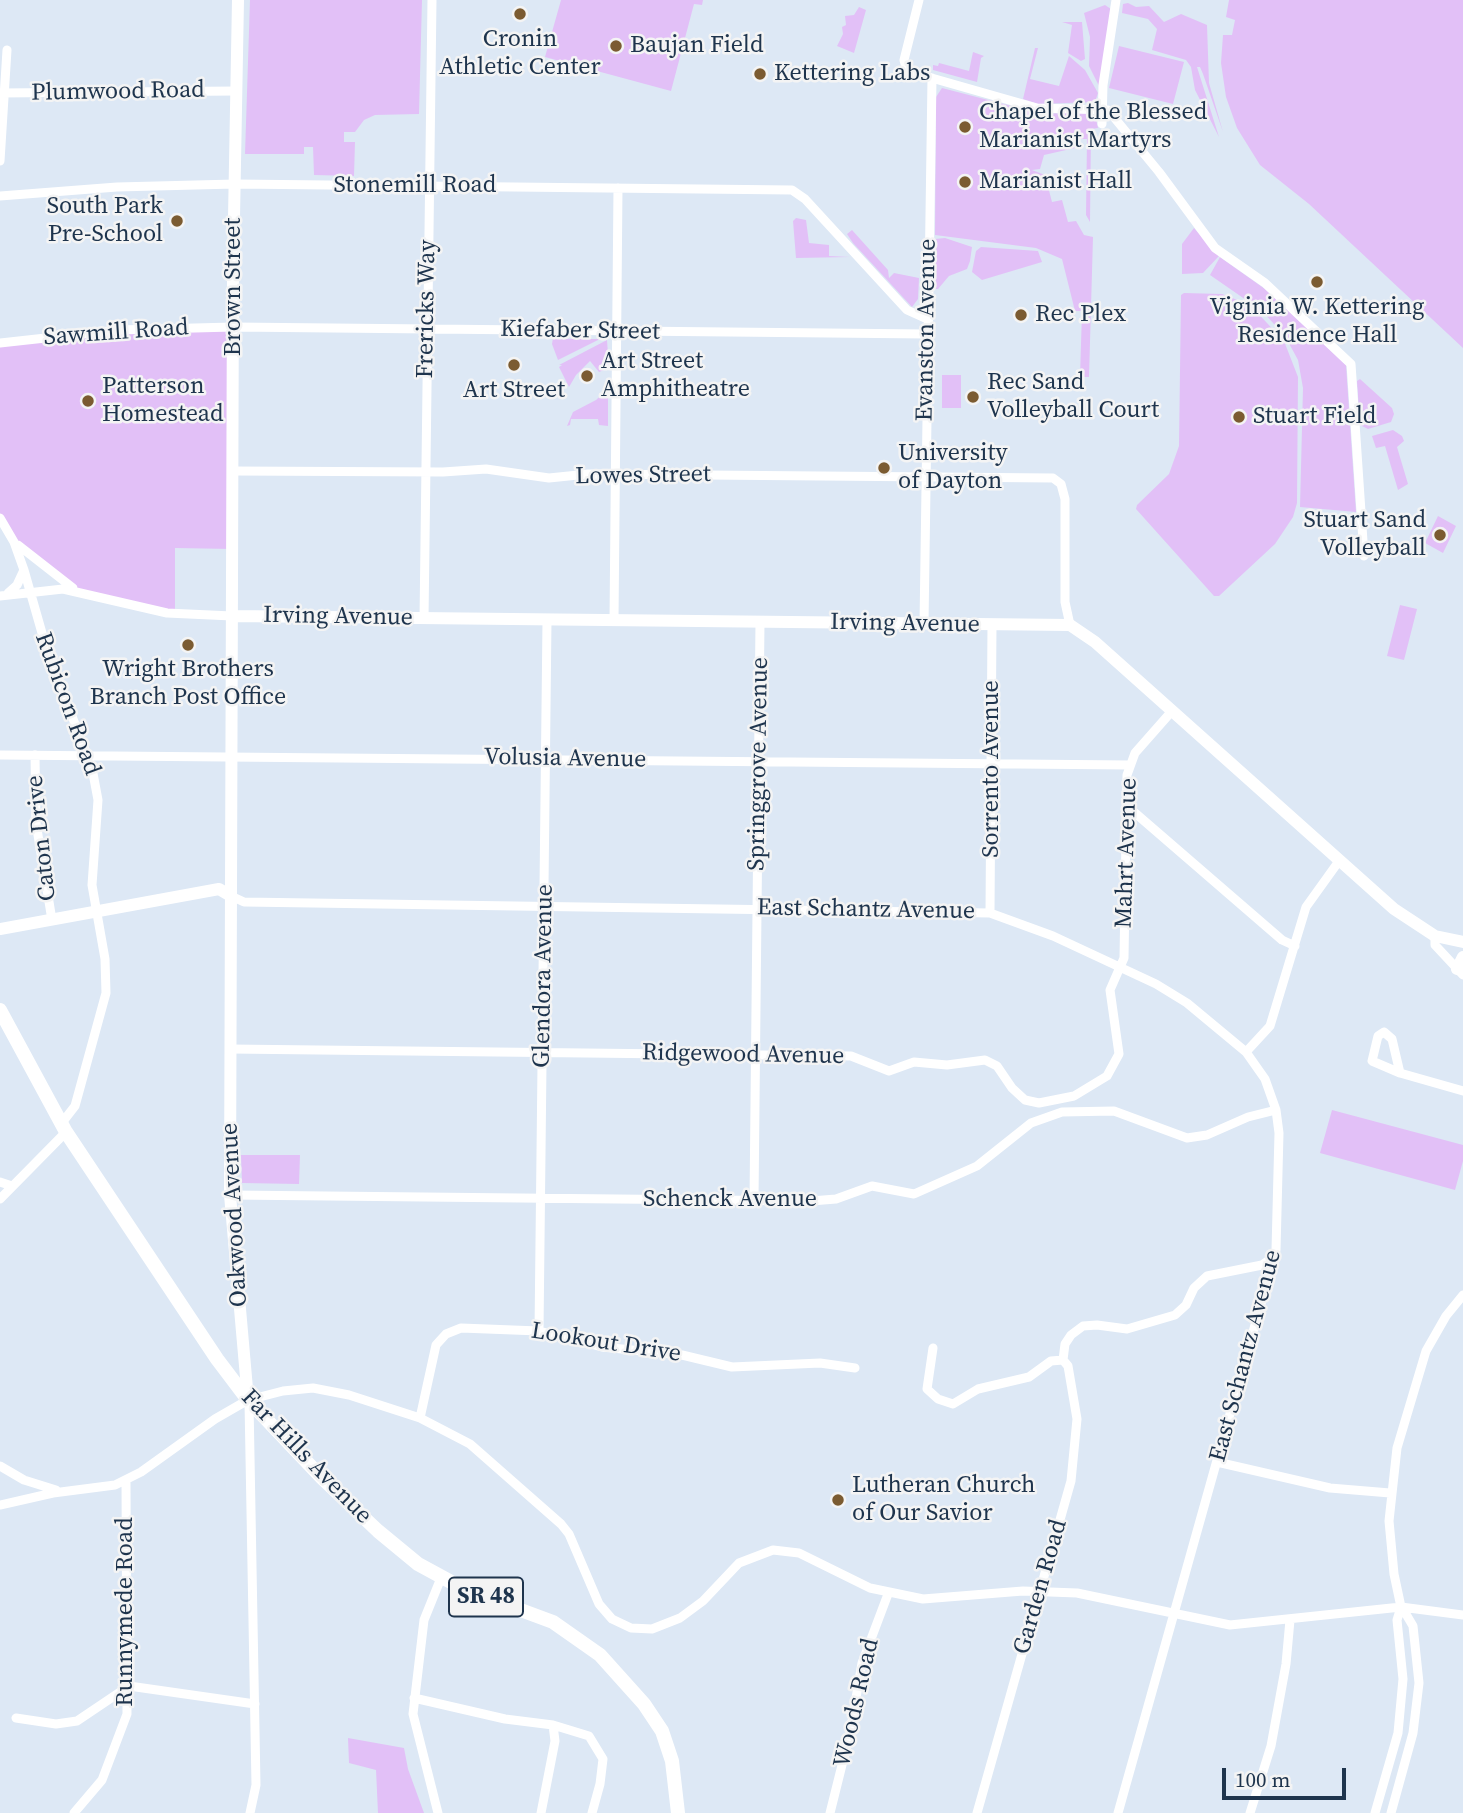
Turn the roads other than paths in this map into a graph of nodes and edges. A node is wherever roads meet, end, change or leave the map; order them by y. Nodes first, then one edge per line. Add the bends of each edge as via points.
1 (238, 0) edge
2 (432, 0) edge
3 (919, 0) edge
4 (1116, 0) edge
5 (7, 50) dead end
6 (932, 78) junction
7 (236, 91) junction
8 (2, 93) edge
9 (1102, 109) junction
10 (1102, 124) dead end
11 (0, 161) edge
12 (235, 184) junction
13 (428, 186) junction
14 (618, 188) junction
15 (0, 196) edge
16 (927, 319) junction
17 (233, 327) junction
18 (427, 329) junction
19 (617, 331) junction
20 (927, 334) junction
21 (0, 343) edge
22 (233, 471) junction
23 (426, 472) junction
24 (615, 474) junction
25 (926, 477) junction
26 (0, 518) edge
27 (14, 542) junction
28 (1364, 556) dead end
29 (24, 570) junction
30 (30, 590) junction
31 (77, 591) junction
32 (3, 595) edge
33 (232, 616) junction
34 (424, 619) junction
35 (547, 620) junction
36 (614, 621) junction
37 (760, 622) junction
38 (924, 624) junction
39 (992, 625) junction
40 (1070, 625) junction
41 (1172, 711) junction
42 (0, 755) edge
43 (35, 755) junction
44 (88, 755) junction
45 (230, 756) junction
46 (545, 759) junction
47 (759, 761) junction
48 (993, 764) junction
49 (1129, 765) junction
50 (1127, 806) junction
51 (1339, 861) junction
52 (231, 896) junction
53 (544, 907) junction
54 (757, 909) junction
55 (96, 910) junction
56 (989, 913) junction
57 (52, 920) junction
58 (0, 929) edge
59 (1435, 936) junction
60 (1463, 942) edge
61 (1295, 946) junction
62 (1121, 967) junction
63 (1461, 967) edge
64 (0, 1010) edge
65 (230, 1049) junction
66 (1246, 1052) junction
67 (543, 1054) junction
68 (755, 1056) junction
69 (1400, 1073) junction
70 (1463, 1091) edge
71 (1033, 1103) junction
72 (1276, 1111) junction
73 (1046, 1116) junction
74 (64, 1128) junction
75 (0, 1182) edge
76 (12, 1186) junction
77 (230, 1195) junction
78 (541, 1198) junction
79 (0, 1199) edge
80 (754, 1200) junction
81 (1275, 1256) junction
82 (1463, 1295) edge
83 (539, 1331) junction
84 (933, 1348) dead end
85 (1063, 1360) junction
86 (855, 1368) dead end
87 (248, 1400) junction
88 (420, 1418) junction
89 (1217, 1462) junction
90 (0, 1466) edge
91 (126, 1481) junction
92 (63, 1492) junction
93 (1391, 1493) junction
94 (0, 1505) edge
95 (441, 1578) junction
96 (1041, 1591) junction
97 (888, 1594) junction
98 (1401, 1607) junction
99 (1174, 1614) junction
100 (1463, 1615) edge
101 (1290, 1620) junction
102 (129, 1686) junction
103 (414, 1698) junction
104 (255, 1704) junction
105 (16, 1718) dead end
106 (553, 1725) junction
107 (74, 1813) edge
108 (250, 1813) edge
109 (438, 1813) edge
110 (541, 1813) edge
111 (592, 1813) edge
112 (678, 1813) edge
113 (830, 1813) edge
114 (977, 1813) edge
115 (1118, 1813) edge
116 (1250, 1813) edge
117 (1375, 1813) edge
118 (1391, 1813) edge

1 - 7 street, Brown Street
2 - 13 street, Frericks Way
3 - 6 street via 904,63 909,72
4 - 9 street
5 - 8 street
6 - 9 street via 1045,109
6 - 16 street, Evanston Avenue
7 - 8 street, Plumwood Road
7 - 12 street, Brown Street
8 - 11 street
9 - 10 street
9 - 28 street via 1117,119 1216,248 1265,283 1352,365
12 - 13 street, Stonemill Road
12 - 15 street, Stonemill Road
12 - 17 street, Brown Street
13 - 14 street, Stonemill Road
13 - 18 street, Frericks Way
14 - 16 street, Stonemill Road via 792,190 907,310
14 - 19 street
16 - 20 street, Evanston Avenue
17 - 18 street, Kiefaber Street
17 - 21 street, Sawmill Road via 118,330
17 - 22 street, Brown Street
18 - 19 street, Kiefaber Street
18 - 23 street, Frericks Way
19 - 20 street, Kiefaber Street
19 - 24 street
20 - 25 street, Evanston Avenue
22 - 23 street, Lowes Street
22 - 33 street, Brown Street
23 - 24 street, Lowes Street via 486,469 549,478
23 - 34 street, Frericks Way
24 - 25 street, Lowes Street
24 - 36 street
25 - 38 street, Evanston Avenue
25 - 40 street, Lowes Street via 1053,478 1061,484 1065,602
26 - 27 street, Rubicon Road
27 - 29 street, Rubicon Road
27 - 31 street, Rubicon Road
29 - 30 street, Rubicon Road
29 - 32 street via 18,585
30 - 31 street
30 - 32 street
30 - 44 street, Rubicon Road via 48,654
31 - 33 street via 167,613
33 - 34 street, Irving Avenue
33 - 45 street, Oakwood Avenue
34 - 35 street, Irving Avenue
35 - 36 street, Irving Avenue
35 - 46 street, Glendora Avenue
36 - 37 street, Irving Avenue
37 - 38 street, Irving Avenue
37 - 47 street, Springgrove Avenue
38 - 39 street, Irving Avenue
39 - 40 street, Irving Avenue
39 - 48 street, Sorrento Avenue
40 - 41 street via 1096,642
41 - 49 street, Mahrt Avenue
41 - 51 street
42 - 43 street, Volusia Avenue
43 - 44 street, Volusia Avenue
43 - 57 street, Caton Drive via 36,823
44 - 45 street, Volusia Avenue
44 - 55 street, Rubicon Road via 98,800 92,874
45 - 46 street, Volusia Avenue
45 - 52 street, Oakwood Avenue
46 - 47 street, Volusia Avenue
46 - 53 street, Glendora Avenue
47 - 48 street, Volusia Avenue
47 - 54 street, Springgrove Avenue
48 - 49 street, Volusia Avenue
48 - 56 street, Sorrento Avenue
49 - 50 street, Mahrt Avenue
50 - 61 street via 1282,940
50 - 62 street, Mahrt Avenue
51 - 59 street via 1394,909
51 - 61 street via 1308,902
52 - 53 street, East Schantz Avenue via 244,902
52 - 55 street, East Schantz Avenue via 219,889
52 - 65 street, Oakwood Avenue
53 - 54 street, East Schantz Avenue
53 - 67 street, Glendora Avenue
54 - 56 street, East Schantz Avenue
54 - 68 street, Springgrove Avenue
55 - 57 street, East Schantz Avenue
55 - 74 street, Rubicon Road via 106,993 75,1106
56 - 62 street, East Schantz Avenue
57 - 58 street, East Schantz Avenue
59 - 60 street
59 - 63 street via 1435,945
61 - 66 street via 1270,1026
62 - 66 street, East Schantz Avenue via 1171,992
62 - 71 street via 1110,990 1120,1044 1114,1068 1098,1084 1074,1096
64 - 74 main road, Far Hills Avenue / SR 48
65 - 67 street, Ridgewood Avenue
65 - 77 street, Oakwood Avenue
66 - 72 street, East Schantz Avenue via 1265,1079
67 - 68 street, Ridgewood Avenue
67 - 78 street, Glendora Avenue
68 - 71 street, Ridgewood Avenue via 851,1056 889,1071 914,1062 947,1065 985,1060 997,1066 1018,1096
68 - 80 street, Springgrove Avenue
69 - 69 street via 1392,1039 1380,1033 1372,1061
69 - 70 street
71 - 73 street, Ridgewood Avenue
72 - 73 street, Schenck Avenue via 1197,1138 1173,1135 1114,1111 1079,1110
72 - 81 street, East Schantz Avenue via 1279,1222
73 - 80 street, Schenck Avenue via 1016,1133 977,1166 923,1192 907,1194 872,1186 825,1201
74 - 76 street, Rubicon Road via 37,1165
74 - 87 main road, Far Hills Avenue / SR 48
75 - 76 street
76 - 79 street, Rubicon Road
77 - 78 street, Schenck Avenue
77 - 87 street, Oakwood Avenue
78 - 80 street, Schenck Avenue
78 - 83 street, Glendora Avenue
81 - 85 street via 1262,1265 1207,1276 1175,1315 1127,1329 1091,1325 1077,1329 1065,1344
81 - 89 street, East Schantz Avenue
82 - 93 street via 1436,1331 1417,1372 1402,1420
83 - 86 street, Lookout Drive via 602,1347 682,1354 732,1367 820,1363
83 - 88 street, Lookout Drive via 461,1328 446,1334 433,1352
84 - 85 street via 927,1389 953,1404 978,1389 1021,1380 1051,1361
85 - 96 street, Garden Road via 1075,1400 1076,1458
87 - 88 street via 313,1388
87 - 91 street
87 - 95 main road, Far Hills Avenue / SR 48 via 378,1531
87 - 104 street, Oakwood Avenue
88 - 97 street via 470,1444 561,1524 598,1604 621,1625 652,1629 680,1618 704,1601 739,1563 773,1550 799,1553
89 - 93 street via 1330,1488
89 - 99 street, East Schantz Avenue
90 - 92 street
91 - 92 street
91 - 102 street, Runnymede Road
92 - 94 street
93 - 98 street via 1391,1546
95 - 103 street via 424,1620
95 - 112 main road, Far Hills Avenue / SR 48 via 553,1622 600,1655 662,1731 672,1761
96 - 97 street via 947,1599
96 - 99 street via 1107,1597
96 - 114 street, Garden Road
97 - 113 street, Woods Road via 862,1663
98 - 100 street
98 - 101 street
98 - 117 street via 1397,1620 1403,1679 1398,1733
98 - 118 street via 1413,1626 1419,1684 1413,1733
99 - 101 street via 1230,1625
99 - 115 street, East Schantz Avenue
101 - 116 street via 1270,1746
102 - 104 street
102 - 105 street via 77,1721 56,1724
102 - 107 street, Runnymede Road via 125,1726 110,1763
103 - 106 street via 505,1720
103 - 109 street via 415,1727
104 - 108 street, Oakwood Avenue via 256,1785
106 - 110 street via 555,1741
106 - 111 street via 589,1736 600,1751 603,1772

